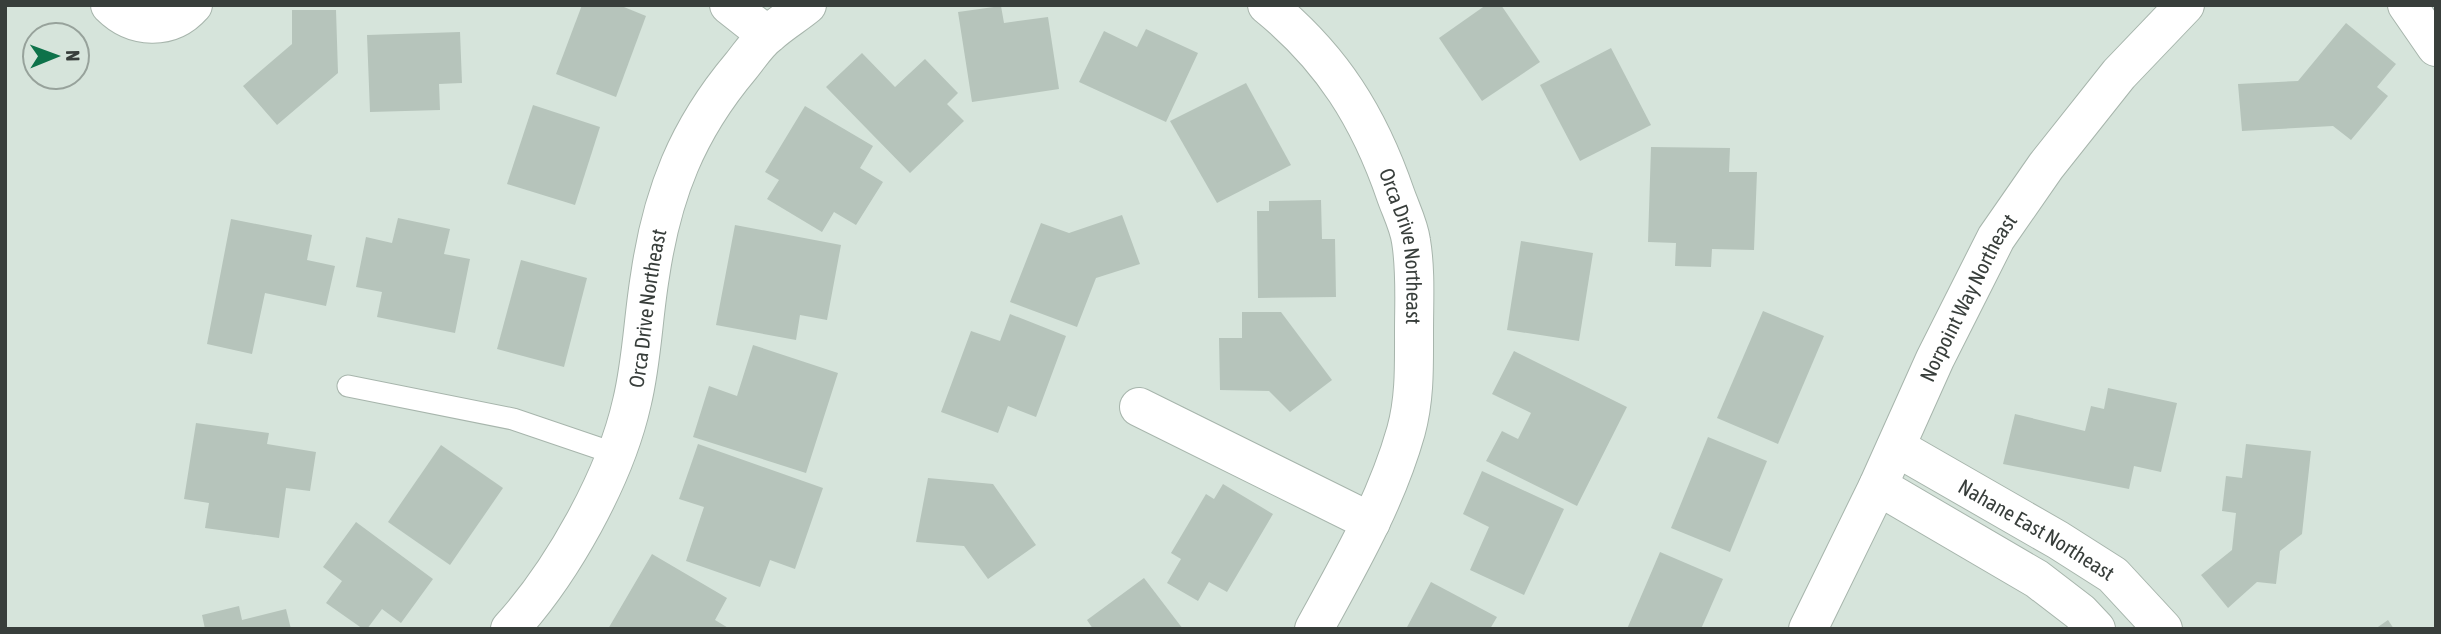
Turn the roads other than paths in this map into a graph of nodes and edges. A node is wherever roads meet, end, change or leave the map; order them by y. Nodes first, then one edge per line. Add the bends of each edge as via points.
1 (110, 5) edge
2 (194, 5) edge
3 (729, 5) edge
4 (807, 5) edge
5 (1267, 5) edge
6 (2185, 5) edge
7 (2407, 5) edge
8 (767, 35) junction
9 (2436, 47) edge
10 (348, 386) dead end
11 (1139, 407) dead end
12 (1896, 447) junction
13 (616, 454) junction
14 (1878, 486) junction
15 (1371, 522) junction
16 (510, 629) edge
17 (1314, 629) edge
18 (1808, 629) edge
19 (2096, 629) edge
20 (2163, 629) edge

1 - 2 street via 134,22 153,25 171,22
3 - 8 street
4 - 8 street, Orca Drive Northeast
5 - 15 street, Orca Drive Northeast via 1317,54 1365,120 1411,238 1415,391 1393,472
6 - 12 street, Norpoint Way Northeast via 2119,74 1996,238
7 - 9 street
8 - 13 street, Orca Drive Northeast via 694,132 672,179 650,276 632,402
10 - 13 lane via 513,419
11 - 15 street
12 - 14 street, Norpoint Way Northeast
12 - 20 street, Nahane East Northeast via 2113,575
13 - 16 street, Orca Drive Northeast via 580,532
14 - 18 street, Norpoint Way Northeast
14 - 19 street, Nahane East Northeast via 2037,579
15 - 17 street, Orca Drive Northeast

